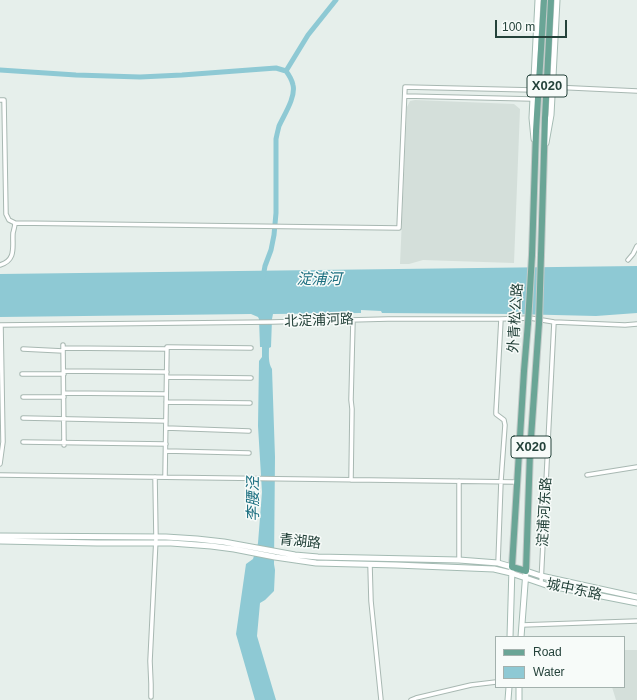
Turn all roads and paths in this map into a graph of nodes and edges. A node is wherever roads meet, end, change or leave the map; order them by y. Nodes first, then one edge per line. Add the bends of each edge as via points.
1 (538, 0) edge
2 (544, 0) edge
3 (551, 0) edge
4 (557, 0) edge
5 (552, 87) junction
6 (533, 90) junction
7 (637, 91) edge
8 (405, 96) junction
9 (532, 99) junction
10 (0, 100) edge
11 (536, 150) junction
12 (544, 154) junction
13 (15, 223) junction
14 (637, 246) edge
15 (628, 260) dead end
16 (0, 265) edge
17 (501, 319) junction
18 (353, 320) junction
19 (554, 322) junction
20 (637, 324) edge
21 (0, 325) edge
22 (63, 348) junction
23 (251, 348) dead end
24 (23, 349) dead end
25 (167, 349) junction
26 (64, 372) junction
27 (22, 374) dead end
28 (167, 374) junction
29 (250, 378) dead end
30 (166, 394) junction
31 (64, 395) junction
32 (23, 397) dead end
33 (166, 402) junction
34 (250, 403) dead end
35 (23, 418) dead end
36 (64, 419) junction
37 (166, 421) junction
38 (166, 428) junction
39 (249, 430) dead end
40 (23, 442) dead end
41 (64, 444) junction
42 (166, 444) junction
43 (166, 451) junction
44 (249, 453) dead end
45 (0, 464) edge
46 (637, 468) edge
47 (0, 475) edge
48 (587, 475) dead end
49 (155, 477) junction
50 (165, 477) junction
51 (351, 480) junction
52 (459, 481) junction
53 (501, 481) junction
54 (517, 482) junction
55 (0, 536) edge
56 (156, 540) junction
57 (0, 542) edge
58 (276, 554) junction
59 (459, 560) junction
60 (498, 563) junction
61 (370, 565) junction
62 (512, 570) junction
63 (526, 571) junction
64 (541, 576) junction
65 (525, 578) junction
66 (541, 583) junction
67 (637, 597) edge
68 (637, 603) edge
69 (637, 621) edge
70 (522, 625) junction
71 (510, 636) edge
72 (521, 636) edge
73 (495, 682) edge
74 (509, 688) edge
75 (520, 688) edge
76 (151, 697) dead end
77 (381, 700) edge
78 (411, 700) edge
79 (508, 700) edge
80 (519, 700) edge

1 - 6 main road
2 - 11 main road, 外青松公路 / X020
3 - 12 main road, 外青松公路 / X020
4 - 5 main road
5 - 7 street
5 - 12 main road via 550,124
6 - 8 street via 405,87
6 - 9 main road
8 - 9 street
8 - 13 street via 399,228
9 - 11 main road via 532,128
10 - 13 street via 4,100 6,214 9,220
11 - 54 main road, 外青松公路 / X020, bridge via 532,255
12 - 63 main road, 外青松公路 / X020, bridge
13 - 16 street via 12,255 10,260
14 - 15 street
17 - 18 street, 北淀浦河路
17 - 19 street, 北淀浦河路 via 530,318
17 - 53 street via 496,414 504,420 505,425
18 - 21 street, 北淀浦河路
18 - 51 street
19 - 20 street, 北淀浦河路
19 - 64 street, 淀浦河东路
21 - 45 street via 3,442
22 - 24 street
22 - 25 street
22 - 26 street
23 - 25 street
25 - 28 street
26 - 27 street
26 - 28 street
26 - 31 street
28 - 29 street
28 - 30 street
30 - 31 street
30 - 33 street
31 - 32 street
31 - 36 street
33 - 34 street
33 - 37 street
35 - 36 street
36 - 37 street
36 - 41 street
37 - 38 street
38 - 39 street
38 - 42 street
40 - 41 street
41 - 42 street
42 - 43 street
43 - 44 street
43 - 50 street
46 - 48 street
47 - 49 street
49 - 50 street
49 - 56 street
50 - 51 street
51 - 52 street
52 - 53 street
52 - 59 street
53 - 54 street
53 - 60 street
54 - 62 main road, 外青松公路 / X020
55 - 56 main road, 青湖路
56 - 57 main road, 青湖路
56 - 58 main road, 青湖路
56 - 76 street via 150,662
58 - 59 main road, 青湖路
58 - 61 main road, 青湖路 via 316,563
59 - 60 main road, 青湖路
60 - 62 main road, 青湖路
61 - 62 main road, 青湖路
61 - 77 street
62 - 63 main road, 青湖路
62 - 65 main road, 城中东路
62 - 71 main road, 外青松公路 / X020
63 - 64 main road, 城中东路
63 - 65 main road, 外青松公路 / X020
64 - 66 street, 淀浦河东路
64 - 67 main road, 城中东路
65 - 66 main road, 城中东路
65 - 70 main road, 外青松公路 / X020
66 - 68 main road, 城中东路
69 - 70 street
70 - 72 main road, 外青松公路 / X020
73 - 78 street via 471,685
74 - 79 main road
75 - 80 main road

